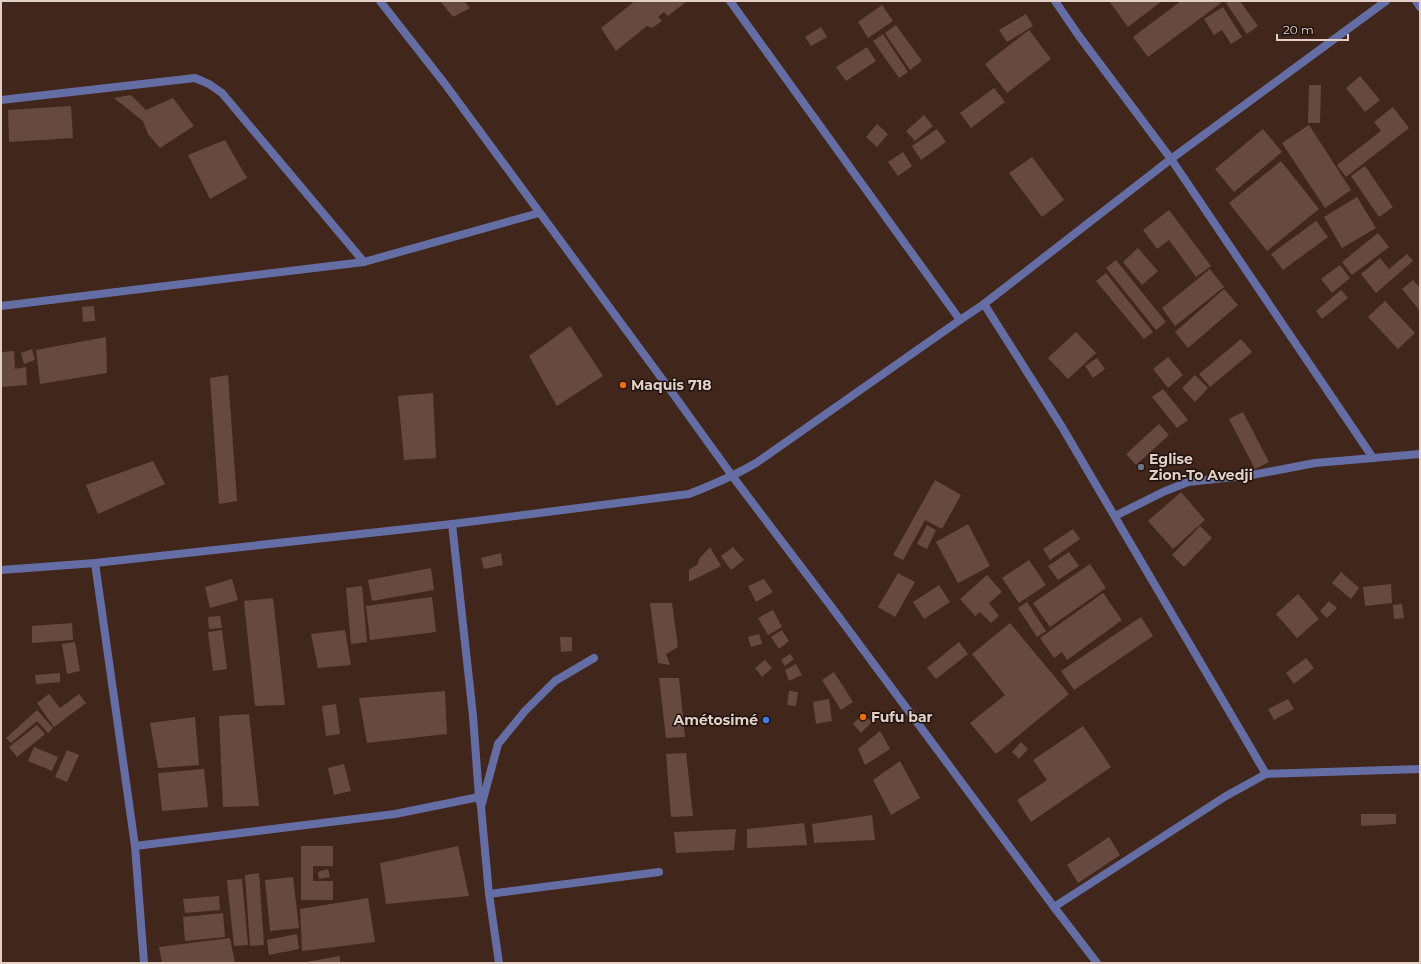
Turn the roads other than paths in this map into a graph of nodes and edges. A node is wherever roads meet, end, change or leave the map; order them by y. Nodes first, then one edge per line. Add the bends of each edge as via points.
1 (380, 1) edge
2 (730, 1) edge
3 (1056, 1) edge
4 (1386, 1) edge
5 (1416, 1) edge
6 (1420, 7) edge
7 (1, 100) edge
8 (1171, 159) junction
9 (539, 213) junction
10 (364, 262) junction
11 (984, 304) junction
12 (1, 306) edge
13 (960, 320) junction
14 (1420, 454) edge
15 (1373, 458) junction
16 (733, 477) junction
17 (1115, 516) junction
18 (452, 524) junction
19 (95, 563) junction
20 (1, 570) edge
21 (594, 658) dead end
22 (1420, 769) edge
23 (1266, 774) junction
24 (479, 797) junction
25 (481, 807) junction
26 (135, 846) junction
27 (659, 872) dead end
28 (489, 894) junction
29 (1054, 907) junction
30 (144, 963) edge
31 (498, 963) edge
32 (1095, 963) edge

1 - 9 street via 445,84
2 - 13 street
3 - 8 street via 1079,36
4 - 8 street
5 - 6 street
7 - 10 street via 195,78 209,84 222,93
8 - 11 street
8 - 15 street
9 - 10 street
9 - 16 street
10 - 12 street
11 - 13 street
11 - 17 street
13 - 16 street
14 - 15 street
15 - 17 street via 1314,463 1252,475 1188,482
16 - 18 street via 689,494
16 - 29 street
17 - 23 street
18 - 19 street
18 - 24 street via 473,716
19 - 20 street
19 - 26 street
21 - 25 street via 555,681 525,711 498,744
22 - 23 street
23 - 29 street via 1226,796
24 - 25 street
24 - 26 street via 395,814
25 - 28 street
26 - 30 street
27 - 28 street
28 - 31 street
29 - 32 street

